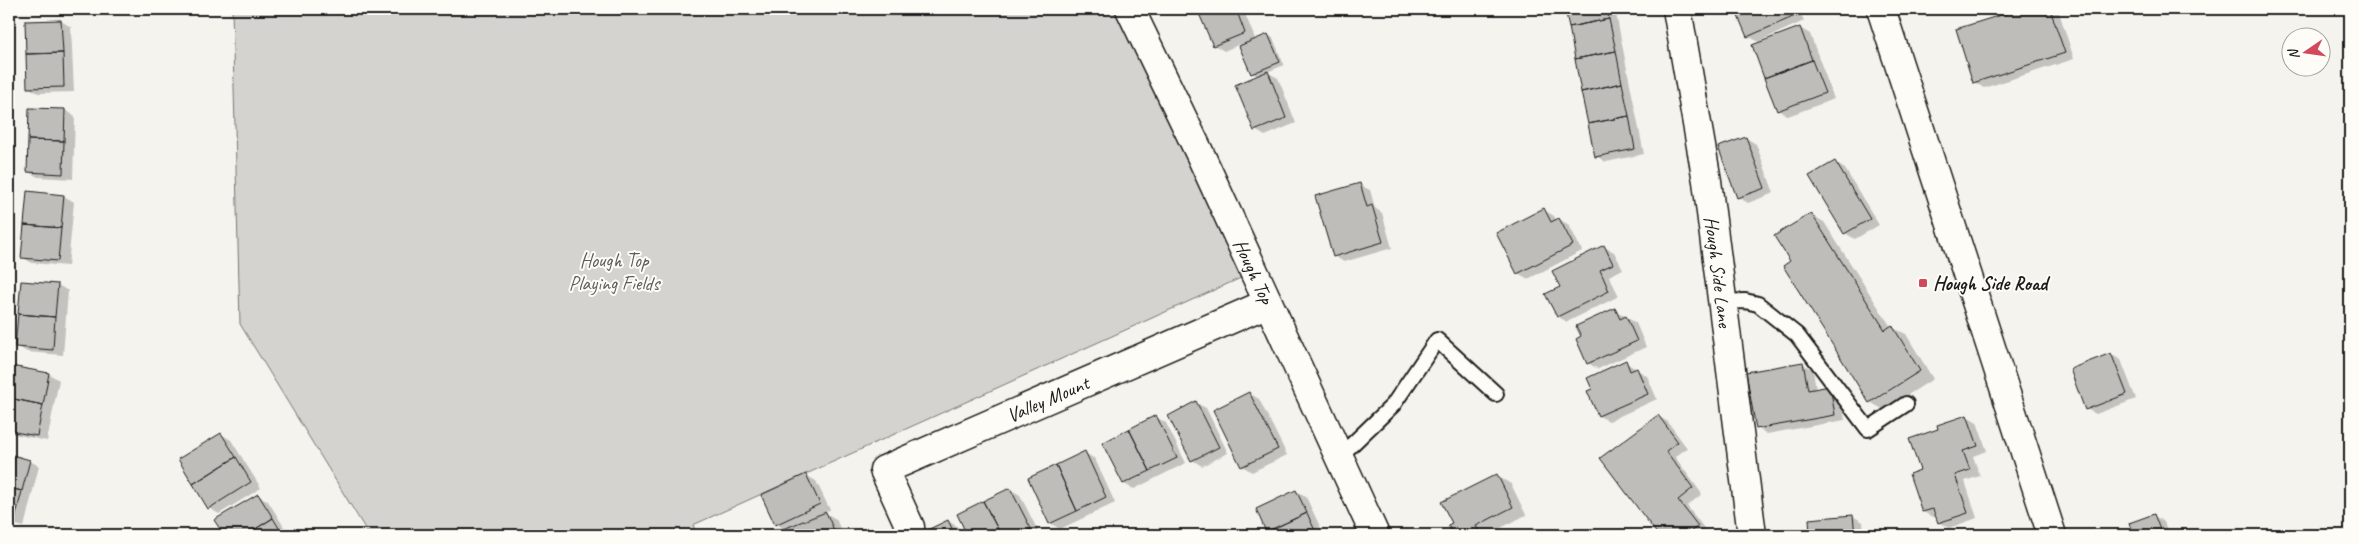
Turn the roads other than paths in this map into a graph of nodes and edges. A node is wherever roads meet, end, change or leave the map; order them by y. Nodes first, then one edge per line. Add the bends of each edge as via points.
1 (1130, 9) edge
2 (1677, 9) edge
3 (1881, 9) edge
4 (1722, 302) junction
5 (1268, 303) junction
6 (1496, 394) dead end
7 (1906, 404) dead end
8 (1339, 457) junction
9 (910, 527) dead end
10 (1376, 535) edge
11 (1752, 535) edge
12 (2052, 535) edge

1 - 5 street, Hough Top
2 - 4 street, Hough Side Lane via 1707,181
3 - 12 street
4 - 7 lane via 1758,304 1797,335 1868,429
4 - 11 street, Hough Side Lane
5 - 8 street, Hough Top
5 - 9 street, Valley Mount via 884,470
6 - 8 lane via 1437,340 1393,405
8 - 10 street, Hough Top

